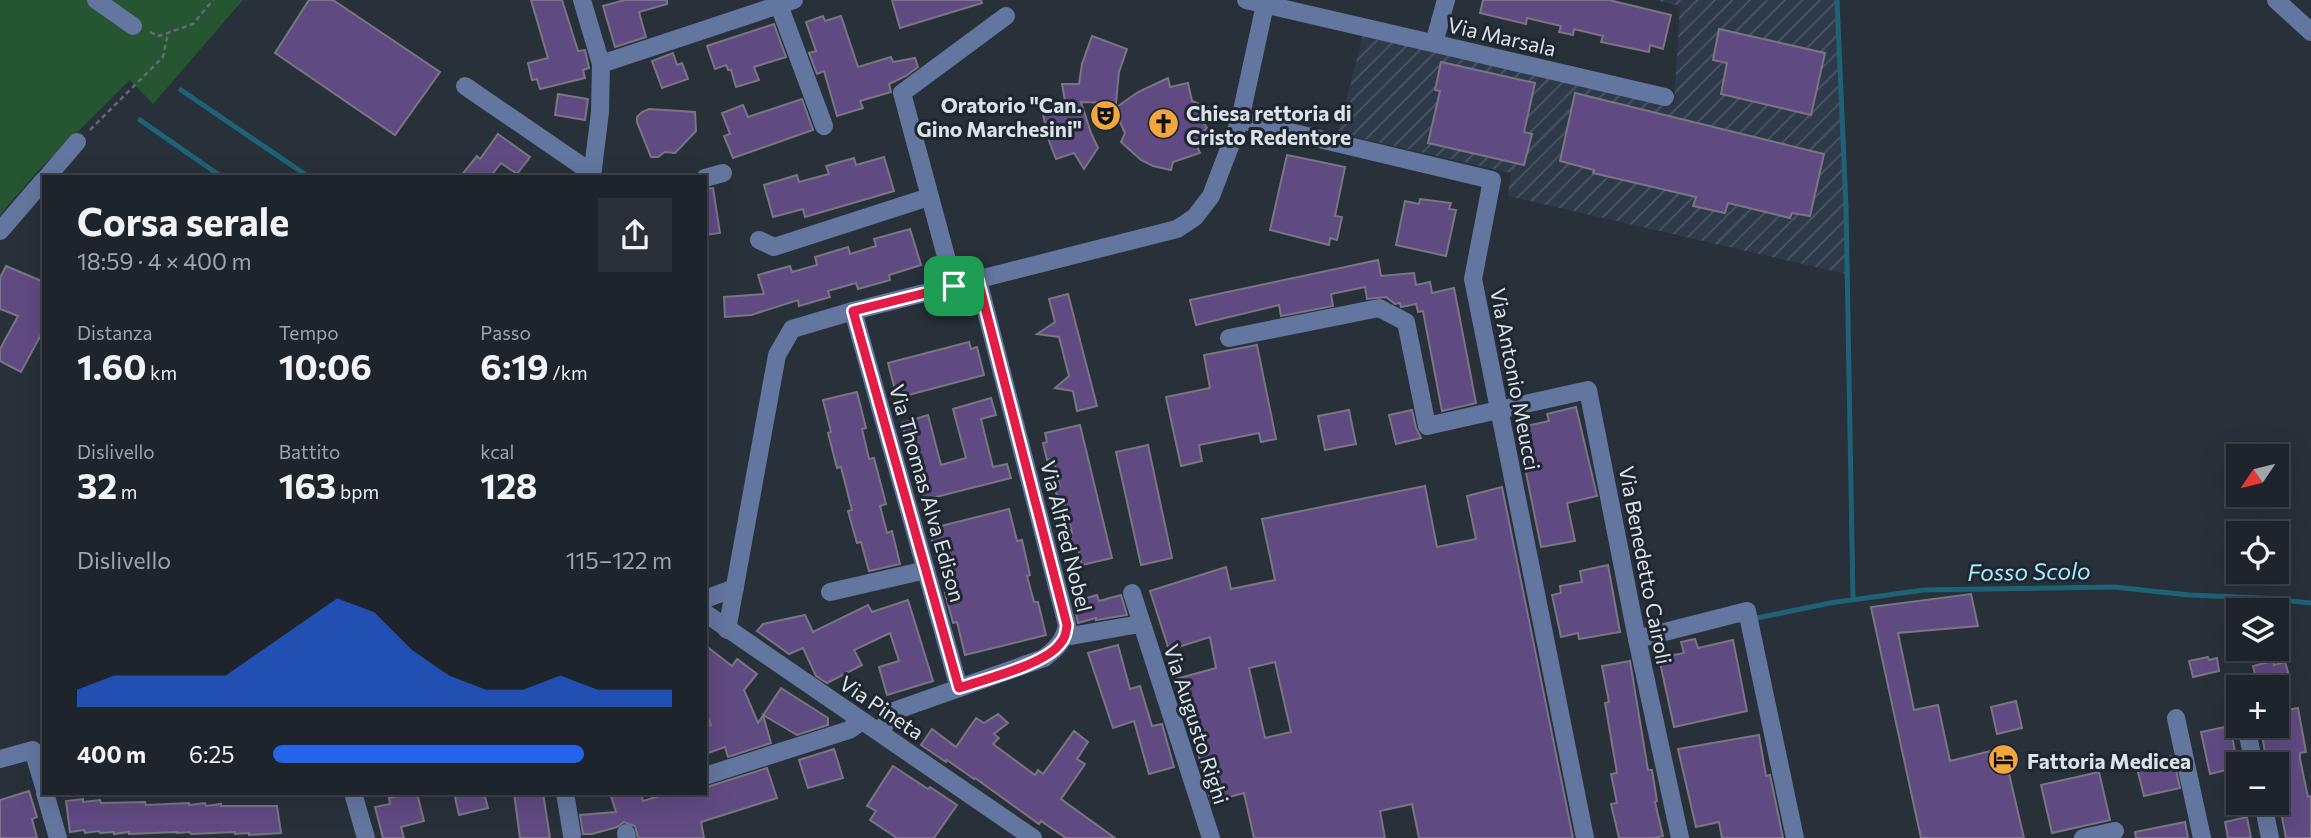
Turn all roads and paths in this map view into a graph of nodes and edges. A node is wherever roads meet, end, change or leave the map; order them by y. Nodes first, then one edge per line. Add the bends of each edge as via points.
1 (96, 0) edge
2 (213, 0) edge
3 (582, 0) edge
4 (1246, 0) edge
5 (1446, 0) edge
6 (2276, 0) edge
7 (789, 1) edge
8 (1266, 2) edge
9 (1006, 16) dead end
10 (133, 26) joint
11 (2311, 32) edge
12 (168, 33) junction
13 (1434, 43) junction
14 (601, 64) junction
15 (465, 86) dead end
16 (1665, 97) dead end
17 (1240, 120) junction
18 (824, 126) dead end
19 (78, 142) joint
20 (723, 173) dead end
21 (48, 175) edge
22 (592, 175) edge
23 (707, 177) edge
24 (42, 182) edge
25 (929, 197) junction
26 (0, 231) edge
27 (759, 240) dead end
28 (978, 280) junction
29 (954, 286) junction
30 (853, 311) junction
31 (1229, 338) dead end
32 (1499, 411) junction
33 (926, 570) junction
34 (734, 588) junction
35 (830, 592) dead end
36 (1132, 593) dead end
37 (707, 611) edge
38 (707, 613) edge
39 (1140, 624) junction
40 (727, 630) junction
41 (1065, 637) junction
42 (1637, 639) junction
43 (959, 688) junction
44 (2176, 718) dead end
45 (862, 721) junction
46 (880, 732) junction
47 (0, 759) edge
48 (707, 775) edge
49 (42, 780) edge
50 (47, 795) edge
51 (354, 795) edge
52 (565, 795) edge
53 (2265, 815) edge
54 (2115, 831) dead end
55 (572, 835) dead end
56 (58, 838) edge
57 (366, 838) edge
58 (1033, 838) edge
59 (1211, 838) edge
60 (1585, 838) edge
61 (1681, 838) edge
62 (1796, 838) edge
63 (2084, 838) edge
64 (2202, 838) edge
65 (2270, 838) edge

1 - 10 street
2 - 12 path via 193,24
3 - 14 street
4 - 8 street, Via Marsala
5 - 13 street
6 - 11 street
7 - 14 street
7 - 18 street
8 - 13 street, Via Marsala
8 - 17 street
9 - 25 street via 902,93
10 - 12 path via 159,36
12 - 19 path via 163,57
13 - 16 street, Via Marsala
14 - 22 street
15 - 22 street
17 - 28 street via 1211,196 1195,217 1177,229
17 - 32 street, Via Antonio Meucci via 1492,180 1473,279
19 - 21 street
20 - 23 street
24 - 26 street
25 - 27 street via 774,247
25 - 29 street
28 - 29 street
28 - 41 street, Via Alfred Nobel via 1067,625
29 - 30 street
30 - 33 street, Via Thomas Alva Edison
30 - 34 street via 792,329 777,355
31 - 32 street via 1379,308 1406,323 1427,426
32 - 42 street, Via Benedetto Cairoli via 1588,390
32 - 60 street, Via Antonio Meucci
33 - 35 street
33 - 43 street, Via Thomas Alva Edison
34 - 37 street
34 - 40 street
36 - 39 street, Via Augusto Righi
38 - 40 street, Via Pineta
39 - 41 street, Via Augusto Righi
39 - 59 street, Via Augusto Righi
40 - 45 street, Via Pineta
41 - 43 street, Via Alfred Nobel via 1045,658
42 - 61 street, Via Benedetto Cairoli
42 - 62 street via 1747,611
43 - 46 street, Via Alfred Nobel via 894,711
44 - 64 street
45 - 46 street, Via Pineta
45 - 48 street via 849,730
46 - 58 street, Via Pineta
47 - 49 street via 33,750
50 - 56 street
51 - 57 street
52 - 55 street
53 - 65 street
54 - 63 street

